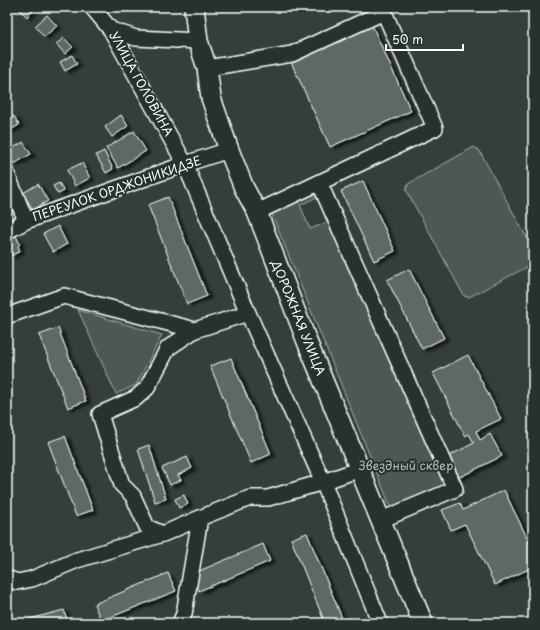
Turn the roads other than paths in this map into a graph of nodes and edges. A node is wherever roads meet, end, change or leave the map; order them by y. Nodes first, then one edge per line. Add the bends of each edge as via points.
1 (92, 7) edge
2 (194, 7) edge
3 (111, 30) junction
4 (198, 42) junction
5 (207, 68) junction
6 (229, 150) junction
7 (185, 164) junction
8 (7, 174) edge
9 (319, 182) junction
10 (256, 212) junction
11 (26, 221) junction
12 (7, 231) edge
13 (248, 313) junction
14 (7, 316) edge
15 (195, 330) junction
16 (360, 469) junction
17 (323, 482) junction
18 (200, 518) junction
19 (381, 520) junction
20 (163, 534) junction
21 (7, 578) edge
22 (180, 623) edge
23 (380, 623) edge
24 (423, 623) edge

1 - 3 street, УЛИЦА ГОЛОВИНА
2 - 4 main road, ДОРОЖНАЯ УЛИЦА
3 - 4 street via 136,38
3 - 7 street, УЛИЦА ГОЛОВИНА
4 - 5 main road, ДОРОЖНАЯ УЛИЦА
5 - 6 main road, ДОРОЖНАЯ УЛИЦА via 211,98
5 - 9 street via 292,54 384,12 435,128
6 - 7 street, ПЕРЕУЛОК ОРДЖОНИКИДЗЕ
6 - 10 main road, ДОРОЖНАЯ УЛИЦА
7 - 11 street, ПЕРЕУЛОК ОРДЖОНИКИДЗЕ
7 - 13 street, УЛИЦА ГОЛОВИНА
8 - 11 street
9 - 10 street
9 - 19 street via 455,489
10 - 16 main road, ДОРОЖНАЯ УЛИЦА
11 - 12 street, ПЕРЕУЛОК ОРДЖОНИКИДЗЕ
13 - 15 street
13 - 17 street, УЛИЦА ГОЛОВИНА
14 - 15 street via 64,296
15 - 20 street via 168,348 147,388 136,398 100,414 122,485 133,496 147,527
16 - 17 street
16 - 19 main road, ДОРОЖНАЯ УЛИЦА
17 - 18 street via 268,498 250,498
17 - 23 street, УЛИЦА ГОЛОВИНА
18 - 20 street
18 - 22 street via 184,614
19 - 24 main road, ДОРОЖНАЯ УЛИЦА
20 - 21 street via 77,560 32,579 17,582

